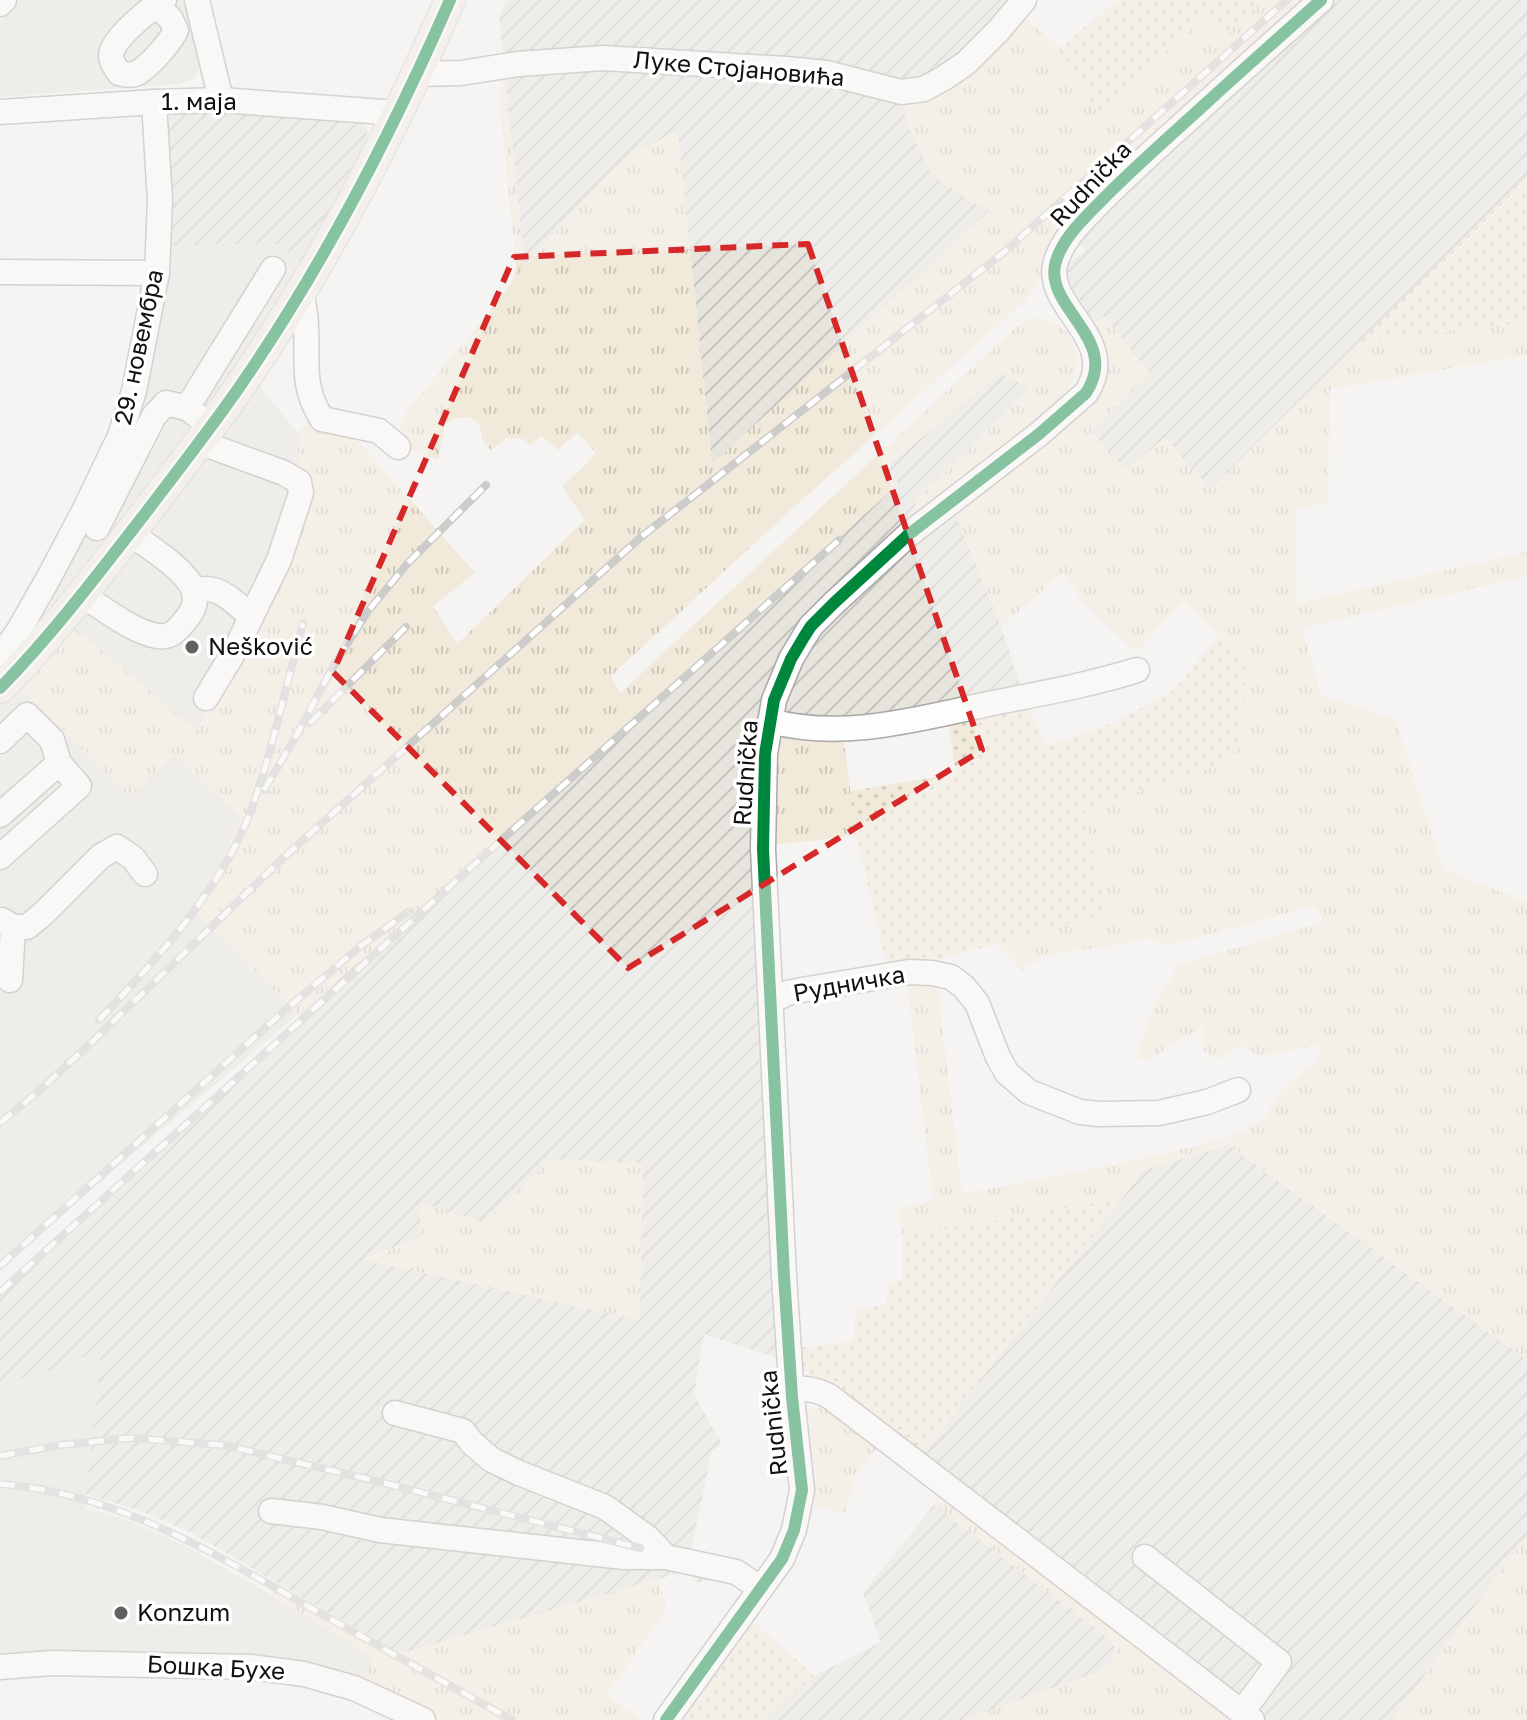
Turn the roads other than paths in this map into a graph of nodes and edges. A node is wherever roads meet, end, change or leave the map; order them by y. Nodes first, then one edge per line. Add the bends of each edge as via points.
1 (4, 0) edge
2 (197, 0) edge
3 (450, 0) edge
4 (1024, 0) edge
5 (1321, 0) edge
6 (0, 4) edge
7 (417, 74) junction
8 (221, 100) junction
9 (154, 102) junction
10 (0, 112) edge
11 (398, 113) junction
12 (273, 269) dead end
13 (0, 272) edge
14 (157, 273) junction
15 (301, 289) junction
16 (199, 426) junction
17 (398, 447) dead end
18 (97, 528) dead end
19 (130, 533) junction
20 (194, 592) junction
21 (82, 595) junction
22 (251, 617) junction
23 (1137, 670) dead end
24 (2, 674) edge
25 (206, 698) dead end
26 (770, 721) junction
27 (0, 741) edge
28 (59, 763) junction
29 (0, 815) edge
30 (0, 857) edge
31 (145, 874) dead end
32 (7, 923) edge
33 (10, 980) dead end
34 (772, 1001) junction
35 (1238, 1090) dead end
36 (791, 1389) junction
37 (395, 1413) dead end
38 (271, 1511) dead end
39 (666, 1557) junction
40 (1145, 1557) dead end
41 (760, 1588) junction
42 (0, 1667) edge
43 (1247, 1716) edge
44 (423, 1720) edge
45 (666, 1720) edge

1 - 6 street
2 - 8 street
3 - 7 main road
4 - 7 street, Луке Стојановића via 966,63 924,89 901,92 827,73 603,58
5 - 26 street, Rudnička via 1138,165 1064,244 1054,273 1093,349 1091,386 1039,434 908,535 826,610 791,659
7 - 11 main road
8 - 9 street, 1. маја
8 - 11 street, 1. маја
9 - 10 street, 1. маја
9 - 14 street, 29. новембра via 160,201
11 - 15 main road
12 - 16 street
13 - 14 street
14 - 24 street, 29. новембра via 120,436 19,630
15 - 16 main road via 252,369
15 - 17 street via 306,377 313,405 322,419 379,431
16 - 18 street via 166,403 154,416
16 - 19 main road
16 - 22 street via 299,482 301,493 279,560
19 - 20 street via 181,572
19 - 21 main road
20 - 21 street via 192,613 165,637 138,629
20 - 22 street via 219,593
21 - 24 main road
22 - 25 street
23 - 26 street, Rudnička via 888,725 822,730
26 - 34 street, Rudnička via 763,849
27 - 28 street via 27,715 52,740
28 - 29 street
28 - 30 street via 79,786
31 - 32 street via 117,847 27,927
32 - 33 street
34 - 35 street, Рудничка via 802,990 932,973 951,977 977,1003 1007,1073 1029,1092 1080,1112 1159,1113
34 - 36 street, Rudnička
36 - 41 street, Rudnička via 801,1500 789,1546
36 - 43 street via 829,1396
37 - 39 street via 463,1431 492,1460 605,1507
38 - 39 street via 380,1530
39 - 41 street via 736,1572
40 - 43 street via 1279,1662
41 - 45 street, Rudnička
42 - 44 street, Бошка Бухе via 252,1667 354,1688

